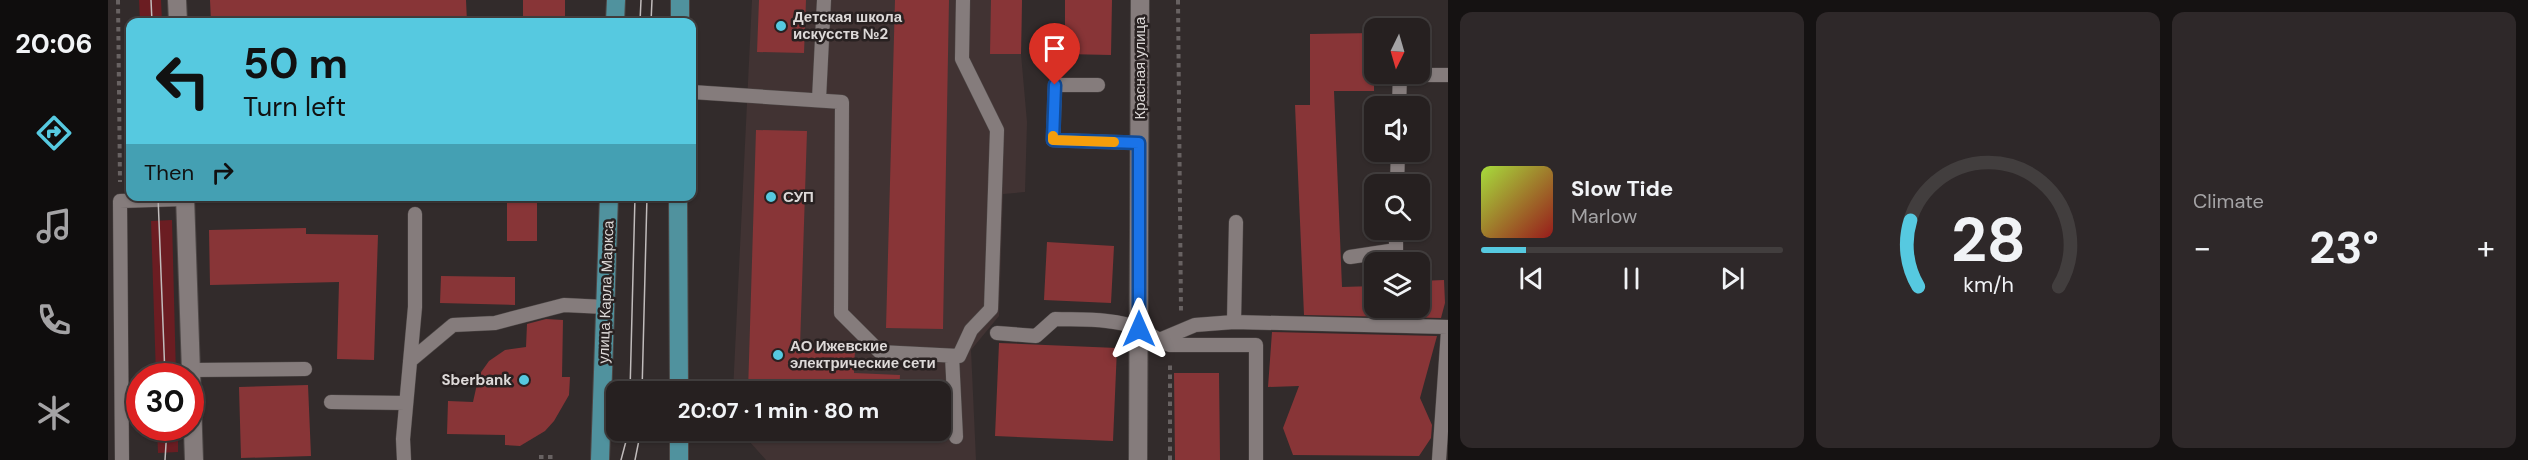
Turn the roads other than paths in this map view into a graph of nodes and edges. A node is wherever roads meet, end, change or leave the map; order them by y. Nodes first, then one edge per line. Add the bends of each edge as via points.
1 (177, 0) edge
2 (616, 0) edge
3 (680, 0) edge
4 (824, 0) edge
5 (963, 0) edge
6 (1140, 0) edge
7 (178, 18) edge
8 (615, 18) edge
9 (680, 18) edge
10 (1448, 75) edge
11 (1098, 85) dead end
12 (696, 92) edge
13 (1399, 96) edge
14 (819, 99) junction
15 (1139, 143) junction
16 (126, 201) edge
17 (185, 201) edge
18 (609, 201) edge
19 (678, 201) edge
20 (415, 214) dead end
21 (1236, 222) dead end
22 (1396, 240) edge
23 (1350, 257) dead end
24 (605, 307) junction
25 (1234, 322) junction
26 (1448, 327) edge
27 (1139, 329) junction
28 (1448, 331) edge
29 (997, 333) dead end
30 (1167, 340) junction
31 (952, 356) junction
32 (410, 361) junction
33 (191, 363) edge
34 (305, 369) dead end
35 (204, 370) edge
36 (679, 381) edge
37 (108, 387) edge
38 (122, 387) junction
39 (331, 402) dead end
40 (406, 403) junction
41 (956, 437) dead end
42 (193, 441) edge
43 (679, 441) edge
44 (122, 460) edge
45 (194, 460) edge
46 (404, 460) edge
47 (600, 460) edge
48 (679, 460) edge
49 (1138, 460) edge
50 (1256, 460) edge
51 (1439, 460) edge

1 - 7 street
2 - 8 main road
3 - 9 main road
4 - 14 lane
5 - 31 lane via 962,58 997,130 997,142 991,309 971,330 959,356
6 - 15 street, Красная улица
10 - 13 lane via 1400,75
11 - 15 lane via 1055,85 1053,140
12 - 14 lane
14 - 31 lane via 842,102 841,313 880,352
15 - 27 street, Красная улица
16 - 38 lane via 120,201
17 - 33 street
18 - 24 main road, улица Карла Маркса
19 - 36 main road
20 - 32 lane via 415,308
21 - 25 lane
22 - 23 lane via 1396,250
24 - 32 lane via 564,305 495,323 453,325
24 - 47 main road, улица Карла Маркса
25 - 26 lane
25 - 30 lane via 1195,325
27 - 29 lane via 1112,322 1055,319 1036,336
27 - 30 lane
27 - 49 street, Красная улица
28 - 51 lane
30 - 50 lane via 1256,345
31 - 41 lane
32 - 40 lane
34 - 35 lane
37 - 38 lane
38 - 44 lane
39 - 40 lane
40 - 46 lane
42 - 45 street
43 - 48 main road

